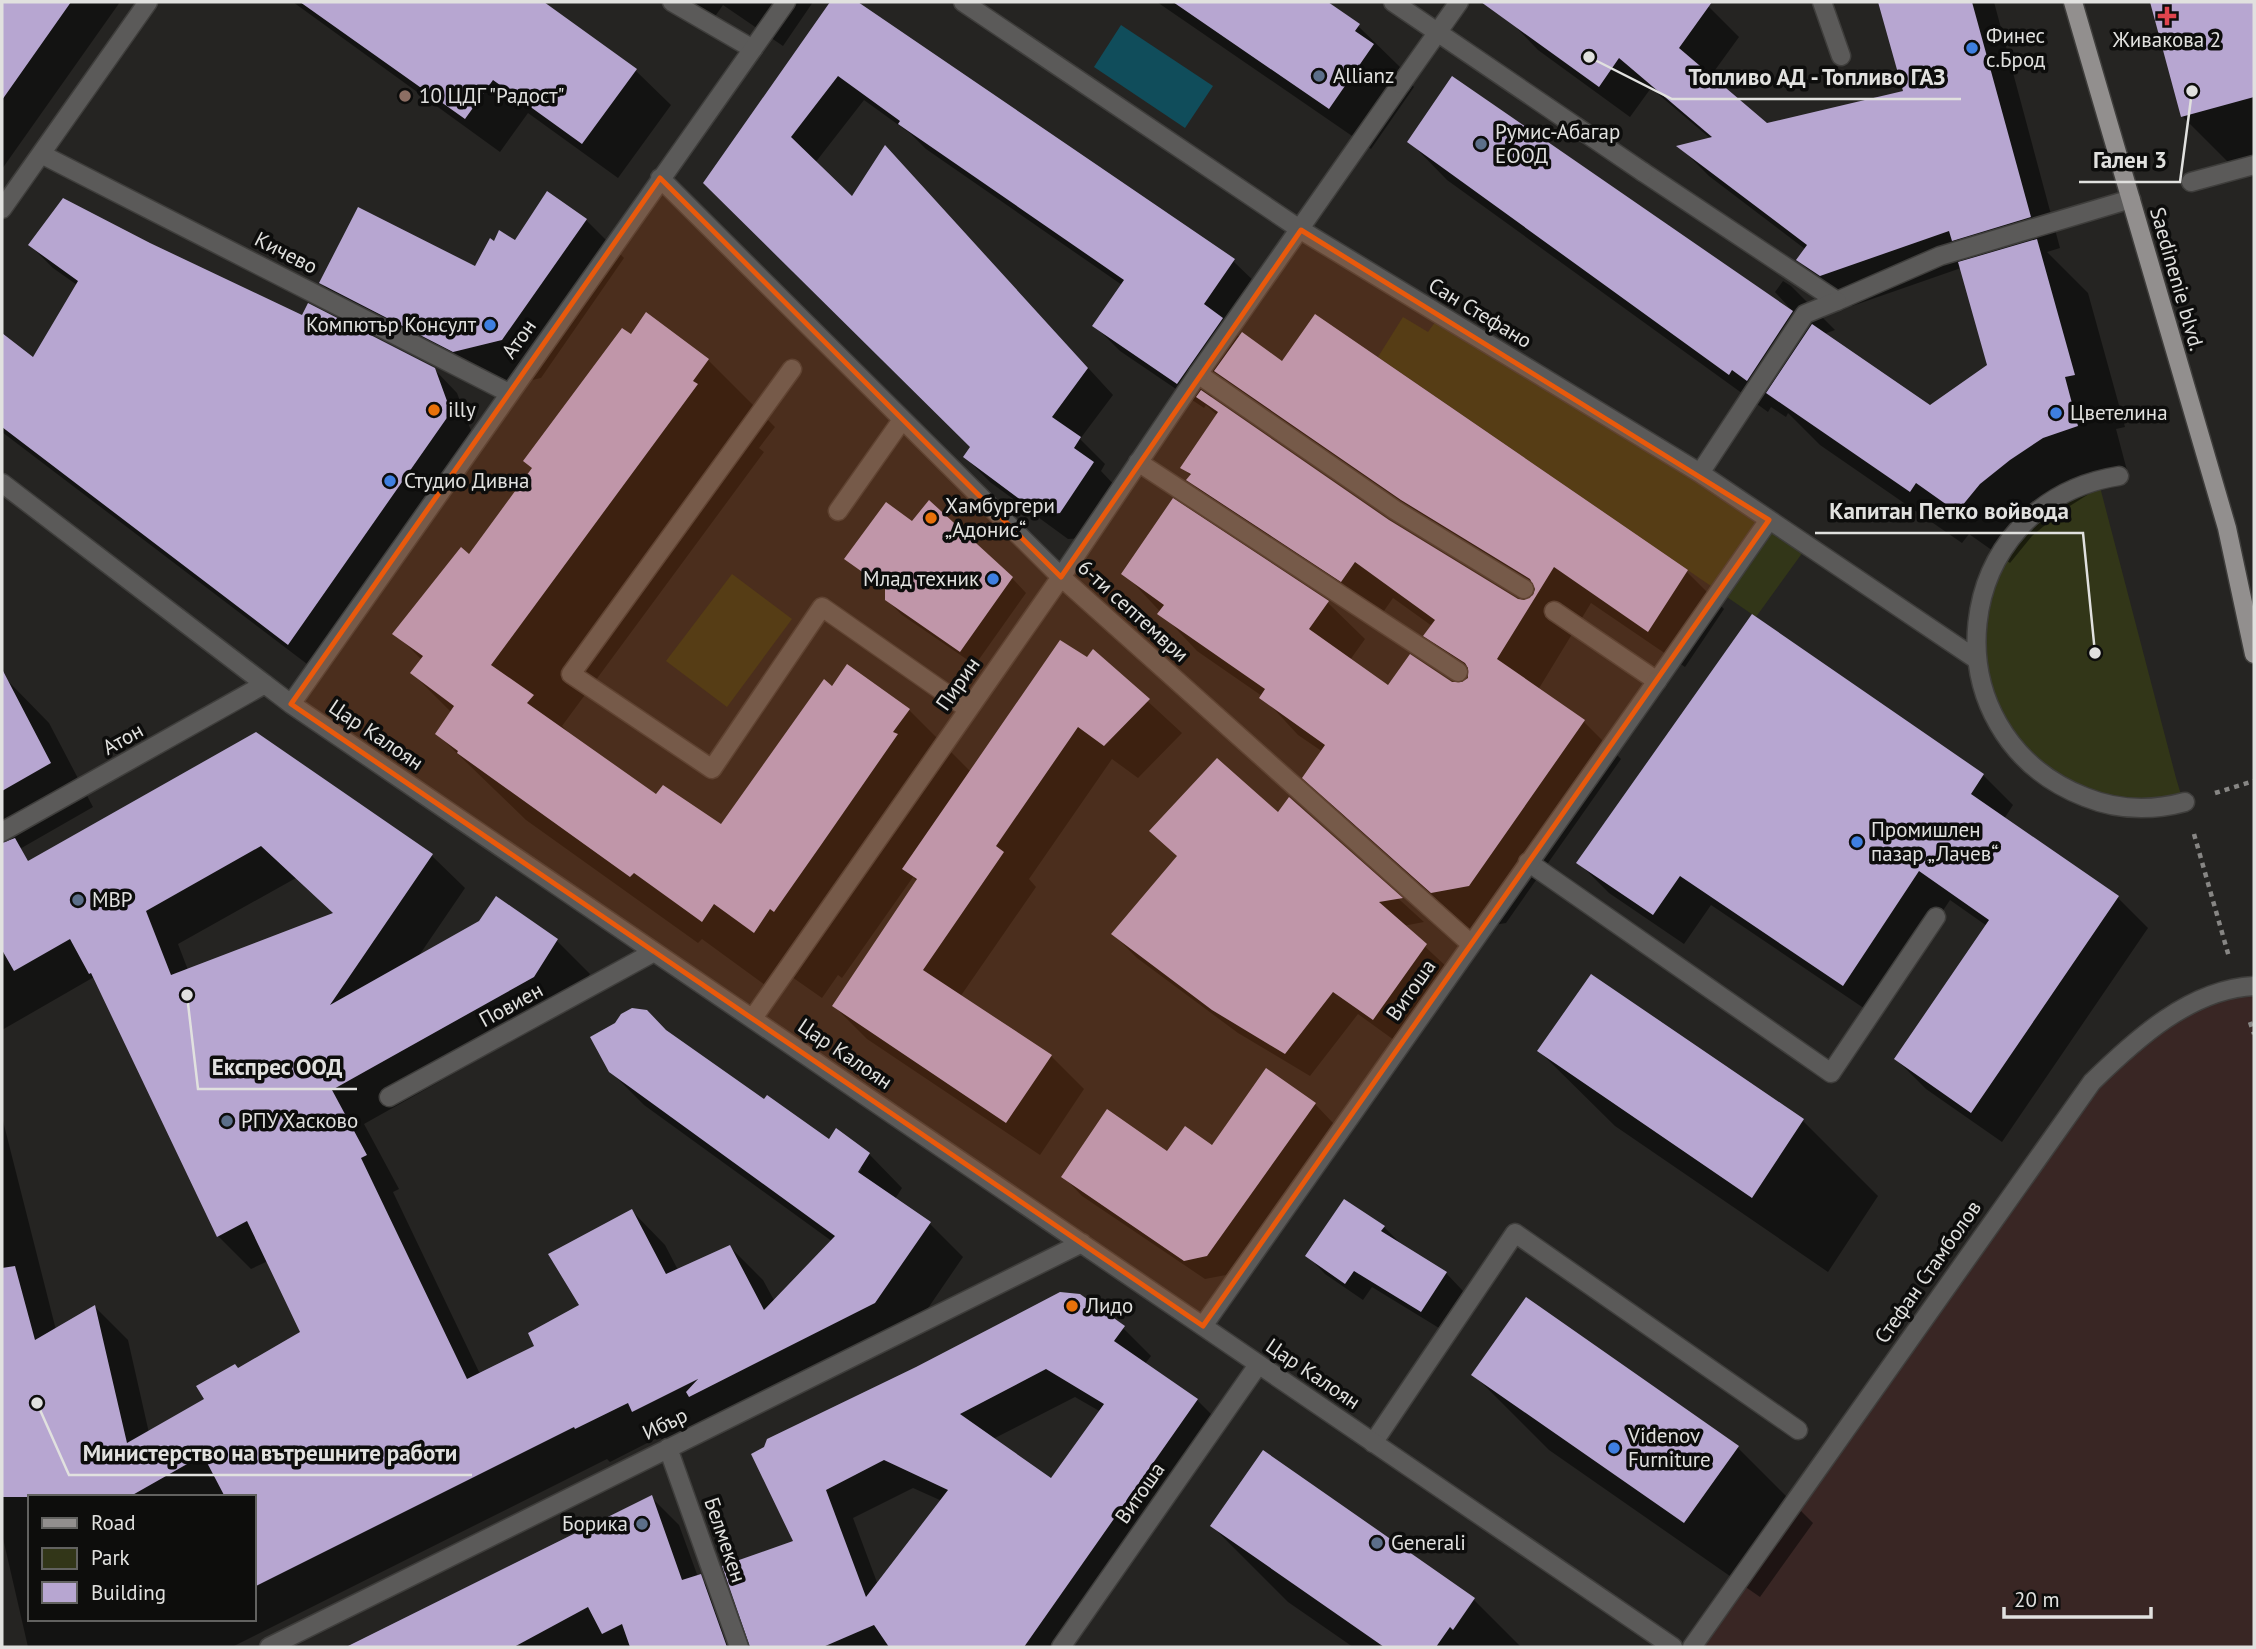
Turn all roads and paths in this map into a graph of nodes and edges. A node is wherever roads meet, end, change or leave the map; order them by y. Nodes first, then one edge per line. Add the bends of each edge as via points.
1 (148, 2) edge
2 (672, 2) edge
3 (786, 2) edge
4 (963, 2) edge
5 (1393, 2) edge
6 (1458, 2) edge
7 (1822, 2) edge
8 (2073, 2) edge
9 (1437, 32) junction
10 (753, 49) junction
11 (1840, 56) dead end
12 (41, 154) junction
13 (2254, 165) edge
14 (660, 178) junction
15 (2192, 182) dead end
16 (2131, 199) junction
17 (2, 209) edge
18 (1301, 230) junction
19 (1837, 301) junction
20 (792, 369) dead end
21 (1198, 374) junction
22 (509, 393) junction
23 (902, 420) junction
24 (1138, 463) junction
25 (1700, 473) junction
26 (2119, 475) dead end
27 (2, 483) edge
28 (838, 511) dead end
29 (1769, 520) junction
30 (2227, 528) junction
31 (1061, 577) junction
32 (1524, 589) dead end
33 (2254, 593) edge
34 (1554, 611) dead end
35 (2254, 654) edge
36 (1976, 659) junction
37 (1458, 672) dead end
38 (1657, 681) junction
39 (265, 684) junction
40 (290, 704) junction
41 (968, 709) junction
42 (2185, 802) joint
43 (2, 832) edge
44 (1528, 862) junction
45 (1936, 917) dead end
46 (1471, 944) junction
47 (654, 952) junction
48 (2246, 987) edge
49 (753, 1018) junction
50 (2254, 1034) edge
51 (389, 1097) dead end
52 (1082, 1243) junction
53 (1203, 1326) junction
54 (1258, 1365) junction
55 (1798, 1430) dead end
56 (1373, 1443) junction
57 (668, 1448) junction
58 (269, 1647) edge
59 (739, 1647) edge
60 (1061, 1647) edge
61 (1673, 1647) edge
62 (1692, 1647) edge

1 - 12 street
2 - 10 street
3 - 10 street, Атон
4 - 18 street, Сан Стефано
5 - 9 street
6 - 9 street
7 - 11 street
8 - 16 main road, Saedinenie blvd.
9 - 18 street, Пирин
9 - 19 street
10 - 14 street, Атон
12 - 17 street
12 - 22 street, Кичево
13 - 15 street
14 - 22 street, Атон
14 - 23 street, 6-ти септември
16 - 19 street via 1940,256
16 - 30 main road, Saedinenie blvd.
18 - 21 street, Пирин
18 - 25 street, Сан Стефано
19 - 25 street via 1805,314
20 - 41 street via 571,674 712,769 822,607
21 - 24 street, Пирин
21 - 32 street via 1395,510
22 - 40 street, Атон
23 - 28 street
23 - 31 street, 6-ти септември
24 - 31 street, Пирин
24 - 37 street
25 - 29 street, Сан Стефано
26 - 36 street via 2059,496 2010,538 1984,589 1975,633
27 - 39 street, Цар Калоян
29 - 36 street, Сан Стефано
29 - 38 street, Витоша
30 - 33 main road, Saedinenie blvd.
30 - 35 main road, Saedinenie blvd.
31 - 41 street, Пирин
31 - 46 street, 6-ти септември
34 - 38 street
36 - 42 street via 1984,694 2004,735 2051,780 2115,806 2159,807
38 - 44 street, Витоша
39 - 40 street, Цар Калоян
39 - 43 street, Атон
40 - 47 street, Цар Калоян
41 - 49 street, Пирин
42 - 48 path
44 - 45 street via 1831,1073
44 - 46 street, Витоша
46 - 53 street, Витоша
47 - 49 street, Цар Калоян
47 - 51 street, Повиен
48 - 50 path
48 - 62 street, Стефан Стамболов via 2187,1006 2137,1038 2092,1082
49 - 52 street, Цар Калоян
52 - 53 street, Цар Калоян
52 - 57 street, Ибър
53 - 54 street, Цар Калоян
54 - 56 street, Цар Калоян
54 - 60 street, Витоша
55 - 56 street via 1515,1233
56 - 61 street, Цар Калоян
57 - 58 street, Ибър
57 - 59 street, Белмекен

